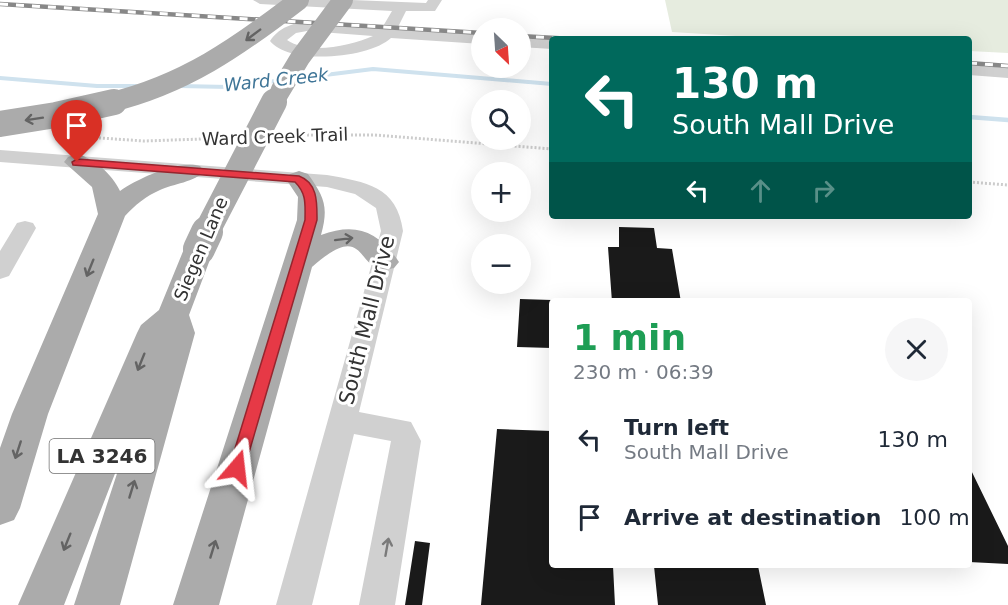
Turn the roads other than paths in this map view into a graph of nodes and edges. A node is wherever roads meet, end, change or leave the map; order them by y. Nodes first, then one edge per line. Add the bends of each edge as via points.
1 (260, 0) edge
2 (300, 0) edge
3 (343, 0) edge
4 (432, 4) edge
5 (401, 7) junction
6 (387, 33) junction
7 (471, 38) edge
8 (531, 43) edge
9 (549, 44) edge
10 (972, 70) edge
11 (1008, 73) edge
12 (0, 124) edge
13 (0, 156) edge
14 (40, 160) junction
15 (77, 162) junction
16 (0, 169) edge
17 (191, 171) junction
18 (299, 179) junction
19 (112, 214) junction
20 (0, 229) edge
21 (300, 262) junction
22 (384, 262) junction
23 (2, 263) edge
24 (173, 315) junction
25 (342, 421) junction
26 (0, 508) edge
27 (41, 605) edge
28 (97, 605) edge
29 (196, 605) edge
30 (294, 605) edge
31 (377, 605) edge

1 - 5 street
2 -> 12 main road, bridge via 234,49 180,78 86,109
3 - 24 main road, Siegen Lane / LA 3246, bridge via 304,53 257,130 199,249
4 - 5 street
5 - 6 street
6 - 6 street via 305,27 288,31 278,41 288,48 322,51 358,48
6 - 7 street
8 - 9 street
10 - 11 street
13 - 14 street, South Mall Drive
14 - 15 street, South Mall Drive
14 - 16 street
15 - 17 street, South Mall Drive
15 - 19 main road via 110,192
17 - 18 street, South Mall Drive
17 - 19 main road via 137,189
18 - 21 main road via 311,197 311,220
18 - 22 street, South Mall Drive via 354,186 377,198 389,212 392,231
19 -> 26 main road via 30,414
20 - 23 street via 25,228
21 -> 22 main road via 328,241 346,237 363,238
29 -> 21 main road
22 - 25 street, South Mall Drive
24 -> 27 main road, Siegen Lane / LA 3246 via 153,333
28 -> 24 main road, Siegen Lane / LA 3246 via 178,333
25 - 30 street, South Mall Drive
31 -> 25 street via 406,441 400,430

